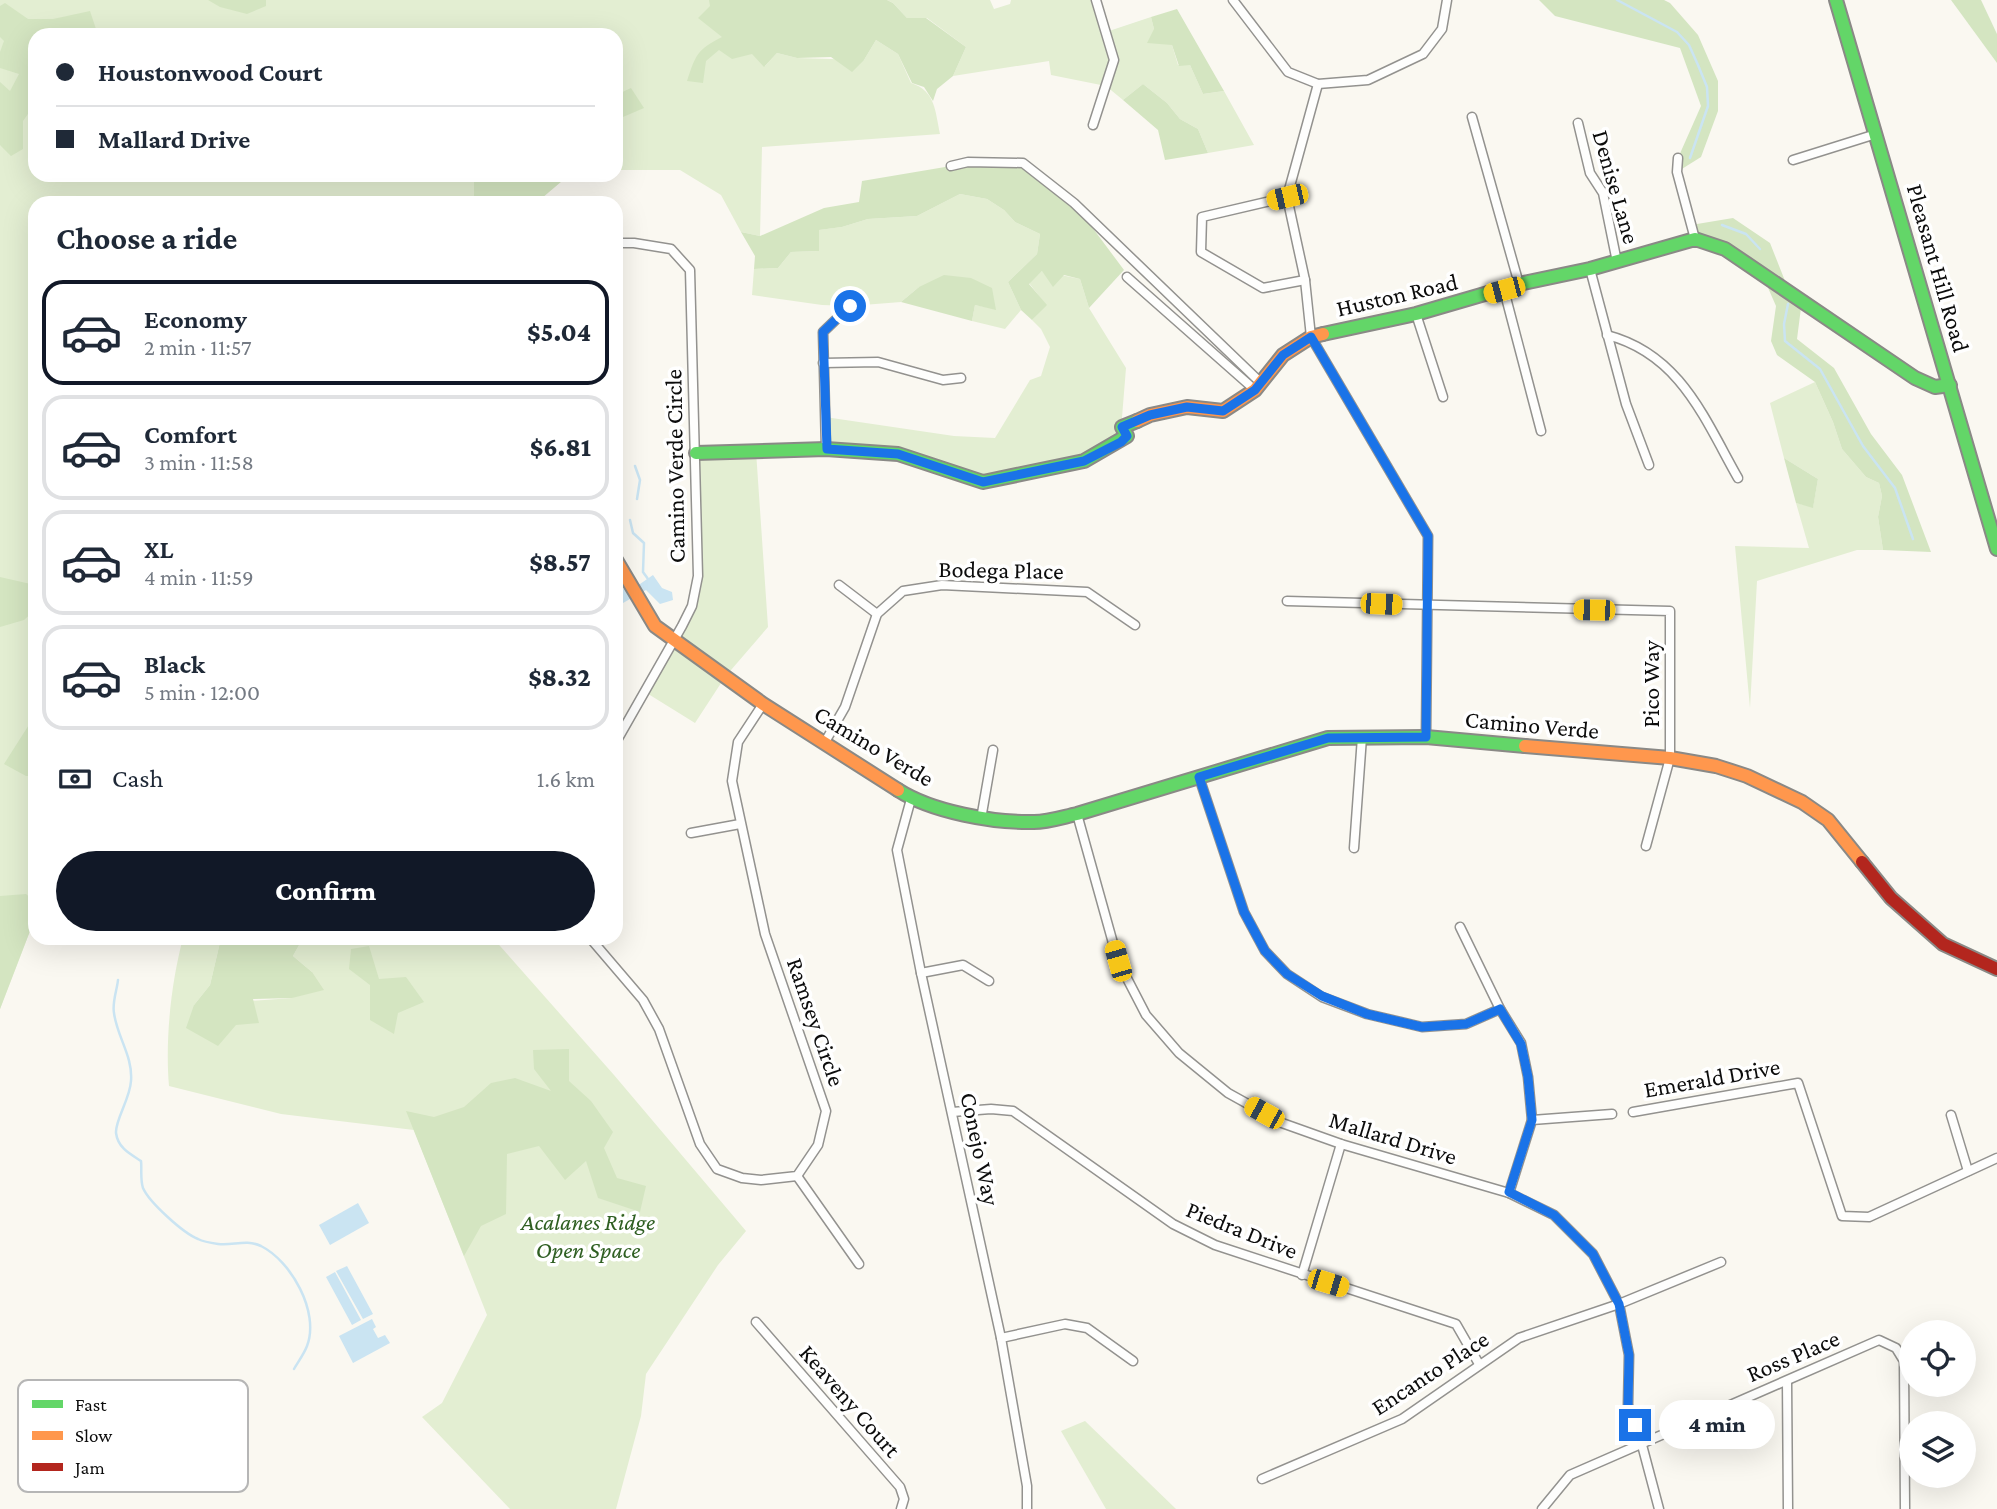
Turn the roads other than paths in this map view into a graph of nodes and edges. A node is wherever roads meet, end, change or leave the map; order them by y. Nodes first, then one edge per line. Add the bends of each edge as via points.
1 (1097, 0) edge
2 (1233, 0) edge
3 (1447, 0) edge
4 (1836, 0) edge
5 (1318, 84) junction
6 (1472, 117) dead end
7 (1578, 123) dead end
8 (1093, 125) dead end
9 (1876, 134) junction
10 (1678, 158) dead end
11 (1793, 160) dead end
12 (951, 166) dead end
13 (1287, 197) junction
14 (1695, 239) junction
15 (623, 243) edge
16 (1617, 262) junction
17 (1590, 269) junction
18 (1127, 276) dead end
19 (1305, 280) junction
20 (1520, 284) junction
21 (1504, 290) junction
22 (850, 306) dead end
23 (1416, 314) junction
24 (1607, 335) junction
25 (1311, 337) junction
26 (823, 363) junction
27 (961, 378) dead end
28 (1950, 384) junction
29 (1258, 386) junction
30 (1443, 397) dead end
31 (1541, 431) dead end
32 (827, 449) junction
33 (695, 453) junction
34 (1649, 465) dead end
35 (1738, 478) dead end
36 (1997, 549) edge
37 (623, 572) edge
38 (839, 585) dead end
39 (1287, 601) dead end
40 (1428, 606) junction
41 (877, 614) junction
42 (1135, 625) dead end
43 (675, 641) junction
44 (763, 704) junction
45 (623, 730) edge
46 (1362, 737) junction
47 (1426, 737) junction
48 (825, 742) junction
49 (993, 751) dead end
50 (1670, 758) junction
51 (1199, 777) junction
52 (911, 799) junction
53 (1077, 814) junction
54 (981, 819) junction
55 (740, 824) junction
56 (691, 833) dead end
57 (1646, 846) dead end
58 (1354, 848) dead end
59 (1460, 927) dead end
60 (596, 945) edge
61 (1997, 969) edge
62 (921, 973) junction
63 (989, 981) dead end
64 (1500, 1009) junction
65 (952, 1112) junction
66 (1633, 1112) dead end
67 (1612, 1114) dead end
68 (1951, 1115) dead end
69 (1532, 1120) junction
70 (1341, 1144) junction
71 (1997, 1158) edge
72 (1968, 1171) junction
73 (797, 1176) junction
74 (1509, 1192) junction
75 (1721, 1262) dead end
76 (859, 1264) dead end
77 (1302, 1275) junction
78 (1619, 1304) junction
79 (756, 1322) dead end
80 (1001, 1338) junction
81 (1133, 1361) dead end
82 (1479, 1364) junction
83 (1787, 1381) junction
84 (1642, 1445) junction
85 (1262, 1479) dead end
86 (901, 1509) edge
87 (1027, 1509) edge
88 (1542, 1509) edge
89 (1659, 1509) edge
90 (1788, 1509) edge
91 (1905, 1509) edge

1 - 8 street via 1114,60
2 - 5 street via 1288,72
3 - 5 street via 1442,29 1423,54 1368,80
4 - 9 street, Pleasant Hill Road
5 - 13 street
6 - 20 street
7 - 16 street, Denise Lane via 1590,173 1602,193
9 - 11 street
9 - 28 street, Pleasant Hill Road
10 - 14 street via 1677,172
12 - 29 street via 1023,163 1074,203
13 - 19 street
13 - 19 street via 1202,217 1201,252 1263,288
14 - 16 street, Huston Road
14 - 28 street via 1725,249 1915,379 1935,387
15 - 33 street, Camino Verde Circle via 671,249 690,270
16 - 17 street, Huston Road
17 - 20 street, Huston Road
17 - 24 street
18 - 29 street
19 - 25 street
20 - 21 street, Huston Road
21 - 23 street, Huston Road
21 - 31 street
22 - 26 street via 823,332
23 - 25 street, Huston Road
23 - 30 street
24 - 34 street
24 - 35 street via 1651,355 1676,375
25 - 29 street, Huston Road via 1283,355
25 - 40 street via 1428,536
26 - 27 street via 878,362 943,380
26 - 32 street
28 - 36 street, Pleasant Hill Road
29 - 32 street, Huston Road via 1223,411 1187,407 1122,427 1127,436 1121,442 1084,461 983,482 898,454
32 - 33 street, Huston Road
33 - 43 street, Camino Verde Circle via 698,576 692,606
37 - 43 street via 656,626
38 - 41 street
39 - 40 street
40 - 47 street
40 - 50 street, Pico Way via 1670,611
41 - 42 street, Bodega Place via 904,592 955,585 1087,592
41 - 48 street via 845,708
43 - 44 street, Camino Verde
43 - 45 street, Camino Verde Circle
44 - 48 street, Camino Verde
44 - 55 street, Ramsey Circle via 738,741 732,782
46 - 47 street, Camino Verde
46 - 51 street, Camino Verde via 1328,738
46 - 58 street
47 - 50 street, Camino Verde
48 - 52 street, Camino Verde
49 - 54 street
50 - 57 street, Pico Way
50 - 61 street, Camino Verde via 1747,776 1802,803 1828,820 1891,898 1943,944
51 - 53 street, Camino Verde
51 - 64 street via 1244,912 1265,951 1287,974 1322,996 1367,1014 1422,1027 1466,1024
52 - 54 street, Camino Verde
52 - 62 street, Conejo Way via 897,850
53 - 54 street, Camino Verde via 1037,822
53 - 70 street, Mallard Drive via 1118,961 1146,1015 1179,1053 1228,1094 1282,1123
55 - 56 street
55 - 73 street, Ramsey Circle via 765,934 826,1111 818,1145
59 - 64 street
60 - 73 street via 643,1000 659,1029 700,1143 717,1169 761,1180
62 - 63 street via 963,965
62 - 65 street, Conejo Way
64 - 69 street via 1521,1044
65 - 77 street, Piedra Drive via 1013,1111 1173,1224 1215,1245
65 - 80 street, Conejo Way
66 - 72 street, Emerald Drive via 1798,1083 1842,1216 1869,1217
67 - 69 street, Emerald Drive
68 - 72 street
69 - 74 street
70 - 74 street, Mallard Drive
70 - 77 street
71 - 72 street
73 - 76 street
74 - 78 street, Mallard Drive via 1554,1215 1593,1254
75 - 78 street, Encanto Place
77 - 82 street, Piedra Drive via 1456,1324
78 - 82 street, Encanto Place via 1519,1338
78 - 84 street, Mallard Drive via 1629,1355 1628,1405
79 - 86 street, Keaveny Court via 901,1487
80 - 81 street via 1065,1324 1087,1328
80 - 87 street, Conejo Way
82 - 85 street, Encanto Place via 1402,1419
83 - 84 street, Ross Place
83 - 90 street
83 - 91 street, Ross Place via 1879,1340 1896,1348 1904,1361
84 - 88 street, Ross Place via 1570,1475
84 - 89 street, Mallard Drive

